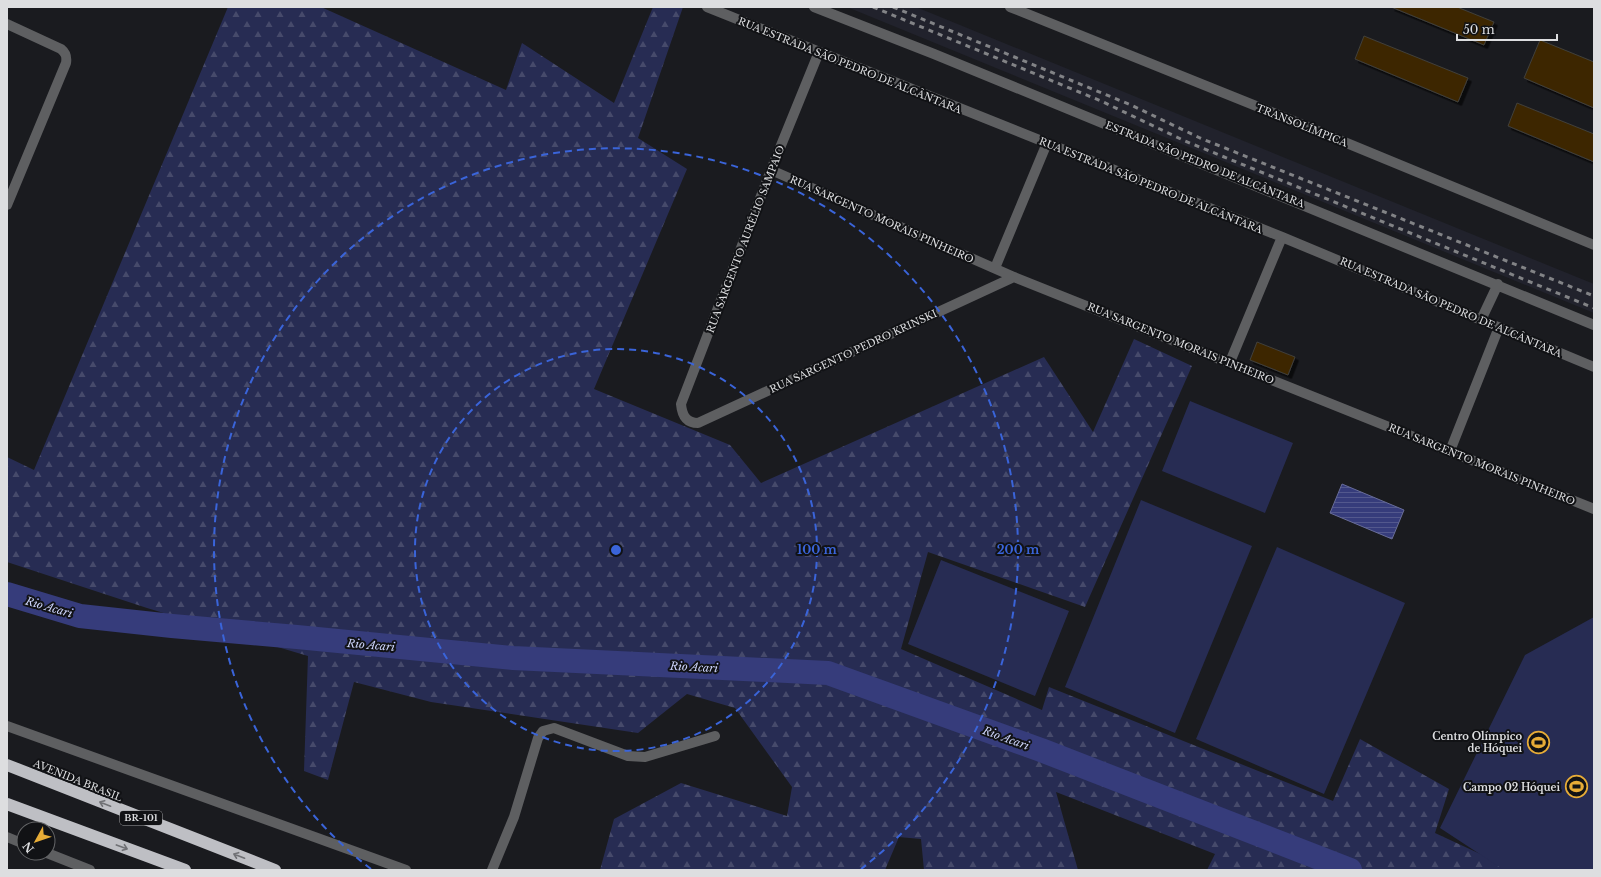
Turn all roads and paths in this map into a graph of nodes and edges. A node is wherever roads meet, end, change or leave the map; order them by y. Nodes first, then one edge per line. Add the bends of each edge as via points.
1 (707, 7) edge
2 (814, 7) edge
3 (1010, 7) edge
4 (7, 24) edge
5 (819, 52) junction
6 (1047, 143) junction
7 (771, 170) junction
8 (7, 205) edge
9 (1282, 237) junction
10 (1594, 244) edge
11 (995, 268) junction
12 (1014, 277) junction
13 (1498, 284) junction
14 (1481, 320) junction
15 (1594, 325) edge
16 (1499, 327) junction
17 (1230, 362) junction
18 (1594, 367) edge
19 (692, 423) joint
20 (1450, 451) junction
21 (1594, 509) edge
22 (7, 726) edge
23 (715, 736) dead end
24 (7, 765) edge
25 (7, 804) edge
26 (56, 857) edge
27 (90, 870) edge
28 (185, 870) edge
29 (275, 870) edge
30 (406, 870) edge
31 (492, 870) edge

1 - 5 street, RUA ESTRADA SÃO PEDRO DE ALCÂNTARA
2 - 13 street, ESTRADA SÃO PEDRO DE ALCÂNTARA
3 - 10 street, TRANSOLÍMPICA
4 - 8 street via 61,49 67,58
5 - 6 street, RUA ESTRADA SÃO PEDRO DE ALCÂNTARA
5 - 7 street, RUA SARGENTO AURÉLIO SAMPAIO
6 - 9 street, RUA ESTRADA SÃO PEDRO DE ALCÂNTARA
6 - 11 street
7 - 11 street, RUA SARGENTO MORAIS PINHEIRO
7 - 19 street, RUA SARGENTO AURÉLIO SAMPAIO via 681,404 686,419
9 - 14 street, RUA ESTRADA SÃO PEDRO DE ALCÂNTARA
9 - 17 street
11 - 12 street, RUA SARGENTO MORAIS PINHEIRO
12 - 17 street, RUA SARGENTO MORAIS PINHEIRO
12 - 19 street, RUA SARGENTO PEDRO KRINSKI via 698,423
13 - 14 street
13 - 15 street, ESTRADA SÃO PEDRO DE ALCÂNTARA
14 - 16 street, RUA ESTRADA SÃO PEDRO DE ALCÂNTARA
16 - 18 street, RUA ESTRADA SÃO PEDRO DE ALCÂNTARA
16 - 20 street
17 - 20 street, RUA SARGENTO MORAIS PINHEIRO
20 - 21 street, RUA SARGENTO MORAIS PINHEIRO
22 - 30 street
23 - 31 street via 645,757 628,756 554,728 543,731 538,738 514,817
29 -> 24 highway, AVENIDA BRASIL / BR-101
25 -> 28 highway
26 - 27 street

